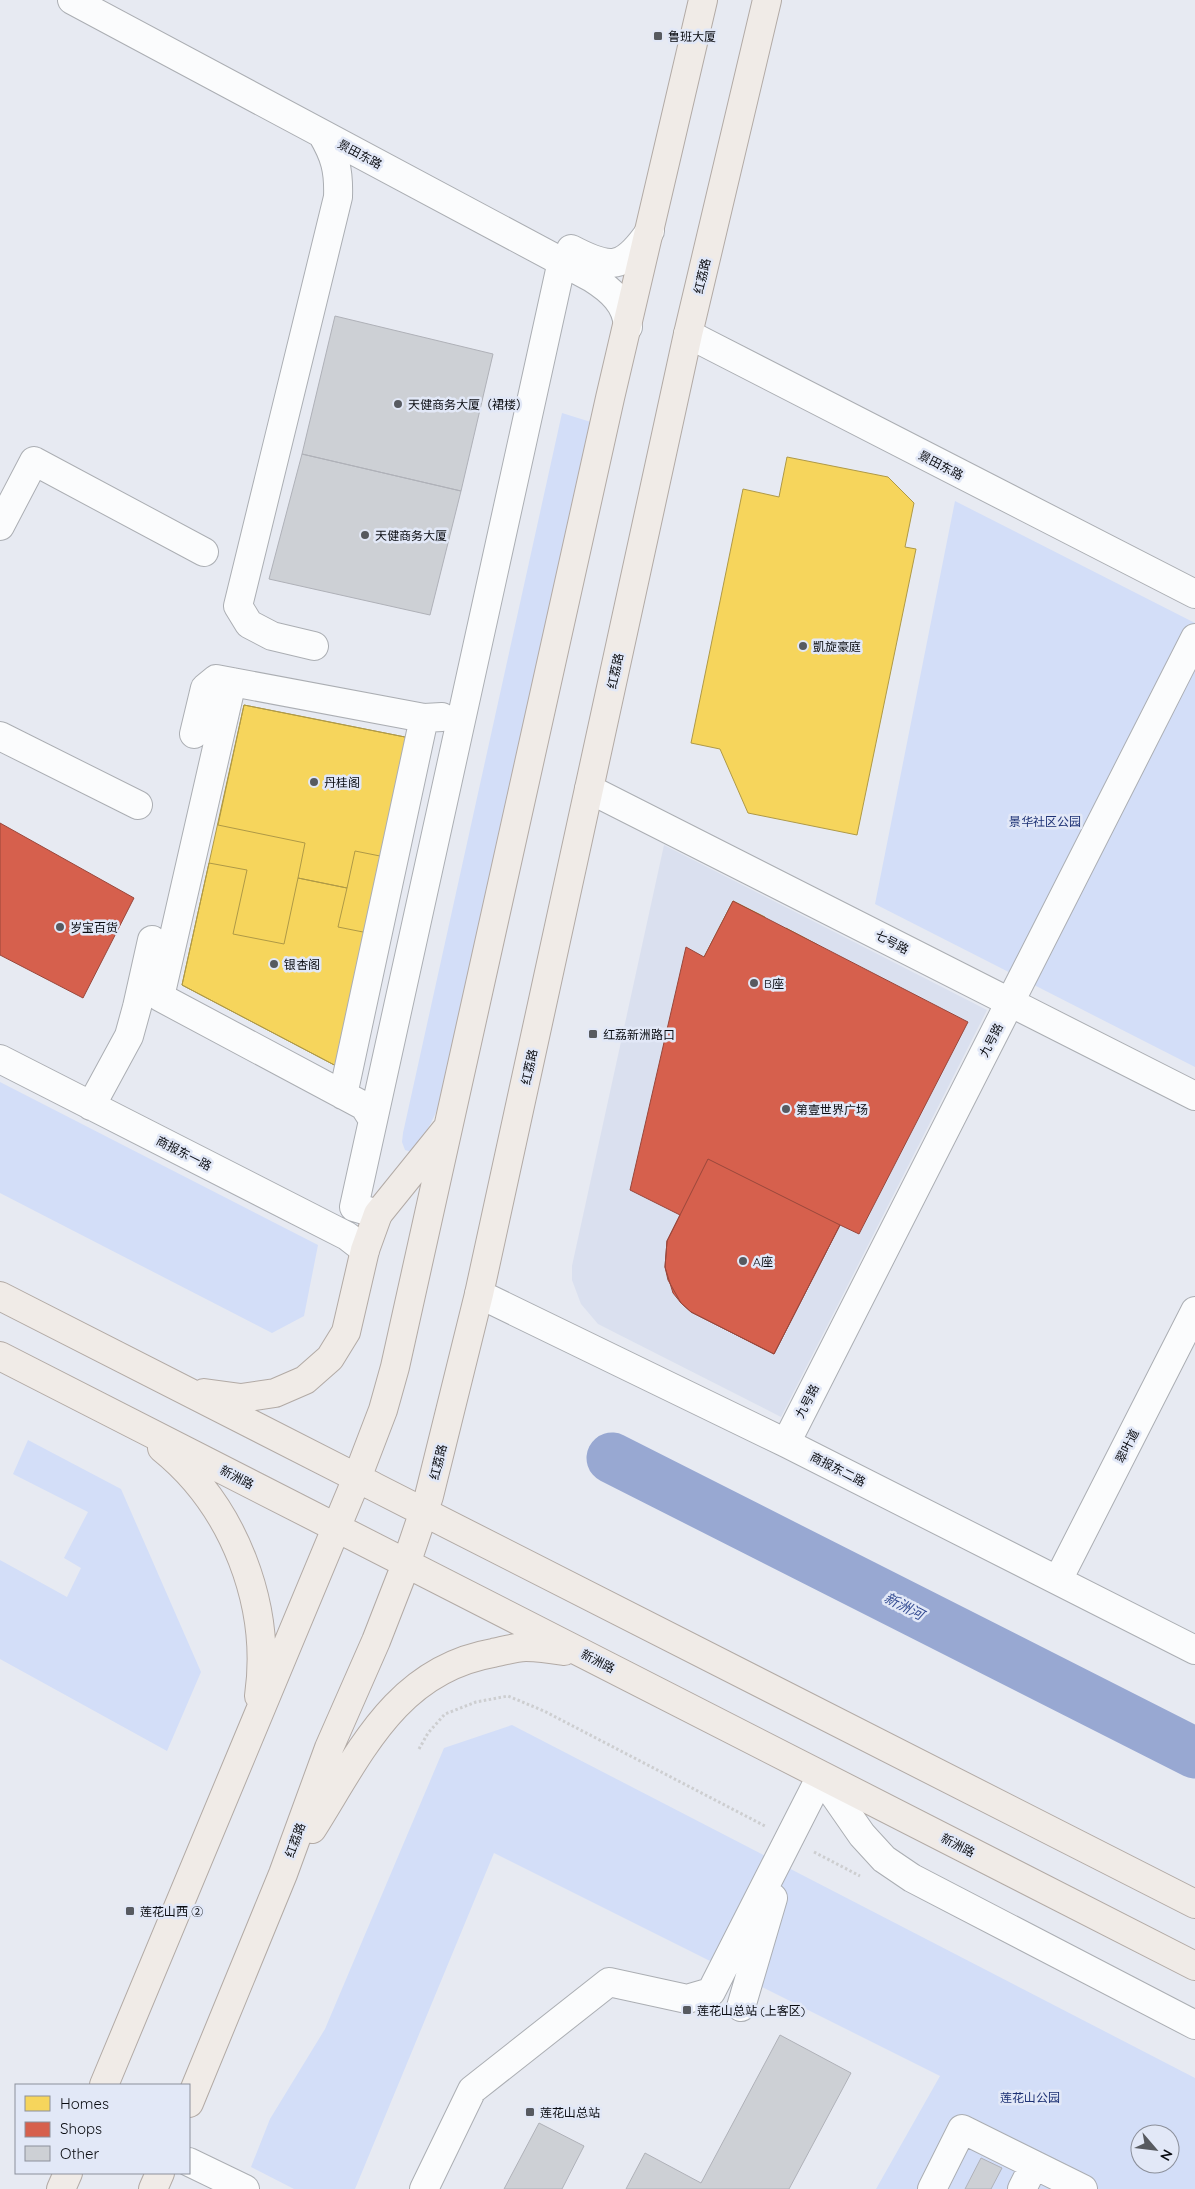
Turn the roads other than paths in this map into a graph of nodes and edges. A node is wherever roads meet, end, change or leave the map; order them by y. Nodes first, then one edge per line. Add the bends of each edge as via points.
1 (72, 0) edge
2 (105, 0) edge
3 (703, 0) edge
4 (768, 0) edge
5 (322, 134) junction
6 (399, 174) junction
7 (338, 196) junction
8 (650, 231) junction
9 (562, 261) junction
10 (628, 327) junction
11 (688, 334) junction
12 (0, 526) edge
13 (204, 552) dead end
14 (1195, 594) edge
15 (1195, 638) edge
16 (314, 646) dead end
17 (232, 682) junction
18 (464, 704) junction
19 (424, 718) junction
20 (194, 734) dead end
21 (0, 736) edge
22 (589, 789) junction
23 (138, 805) dead end
24 (152, 940) dead end
25 (160, 997) junction
26 (1010, 1002) junction
27 (0, 1059) edge
28 (343, 1095) junction
29 (1195, 1096) edge
30 (96, 1108) junction
31 (373, 1120) junction
32 (449, 1126) junction
33 (366, 1211) junction
34 (365, 1250) junction
35 (479, 1294) junction
36 (0, 1296) edge
37 (1195, 1311) edge
38 (0, 1356) edge
39 (173, 1384) junction
40 (132, 1424) junction
41 (786, 1443) junction
42 (357, 1478) junction
43 (424, 1513) junction
44 (336, 1528) junction
45 (406, 1564) junction
46 (1058, 1580) junction
47 (1195, 1650) edge
48 (580, 1652) junction
49 (255, 1723) junction
50 (822, 1776) junction
51 (790, 1839) junction
52 (283, 1874) junction
53 (1195, 1904) edge
54 (1195, 1966) edge
55 (741, 2007) dead end
56 (1195, 2025) edge
57 (104, 2084) edge
58 (190, 2101) edge
59 (190, 2162) edge
60 (1034, 2165) junction
61 (68, 2174) edge
62 (160, 2174) edge
63 (61, 2189) edge
64 (153, 2189) edge
65 (244, 2189) edge
66 (424, 2189) edge
67 (932, 2189) edge
68 (1022, 2189) edge
69 (1083, 2189) edge

1 - 5 street, 景田东路
2 - 8 street, 景田东路 via 592,260 611,264 624,259 636,250
3 - 8 main road
4 - 11 main road, 红荔路
5 - 6 street, 景田东路
5 - 7 street via 334,155 339,178
6 - 7 street via 372,167 352,169
6 - 9 street, 景田东路
7 - 16 street via 238,606 249,624 272,636
8 - 10 main road
9 - 10 street, 景田东路 via 608,289 623,308
9 - 18 street
10 - 32 main road
11 - 14 street, 景田东路
11 - 22 main road, 红荔路
12 - 13 street via 34,461
15 - 26 street, 九号路
17 - 19 street via 322,707
17 - 20 street via 216,679 205,688
17 - 25 street
18 - 19 street via 448,716
18 - 31 street
19 - 28 street
21 - 23 street
22 - 26 street, 七号路
22 - 35 main road, 红荔路
24 - 30 street via 129,1036
25 - 28 street
25 - 30 street
26 - 29 street, 七号路
26 - 41 street, 九号路
27 - 30 street, 商报东一路
28 - 31 street via 364,1106
30 - 34 street, 商报东一路 via 347,1236
31 - 33 street
32 - 33 main road
32 - 42 main road via 395,1367 383,1410
33 - 34 main road
34 - 39 main road via 346,1332 330,1358 305,1380 275,1393 241,1398 209,1394
35 - 41 street, 商报东二路
35 - 43 main road, 红荔路
36 - 39 main road
37 - 46 street, 翠叶道
38 - 40 main road, 新洲路
39 - 42 main road
40 - 44 main road, 新洲路
40 - 49 main road via 170,1454 199,1485 224,1521 244,1561 260,1632 261,1678
41 - 46 street, 商报东二路
42 - 43 main road
42 - 44 main road
43 - 45 main road, 红荔路
43 - 53 main road
44 - 45 main road, 新洲路
44 - 49 main road
45 - 48 main road, 新洲路
45 - 52 main road, 红荔路 via 329,1748
46 - 47 street, 商报东二路
48 - 50 main road, 新洲路
48 - 52 main road via 525,1647 480,1655 436,1671 407,1693 378,1725
49 - 57 main road
50 - 51 street
50 - 54 main road, 新洲路
50 - 56 street via 862,1835 884,1859 912,1878
51 - 55 street
51 - 66 street via 711,1992 687,1999 609,1982 472,2090
52 - 58 main road, 红荔路
59 - 65 street
60 - 67 street via 962,2129
60 - 68 street
60 - 69 street
61 - 63 main road
62 - 64 main road

